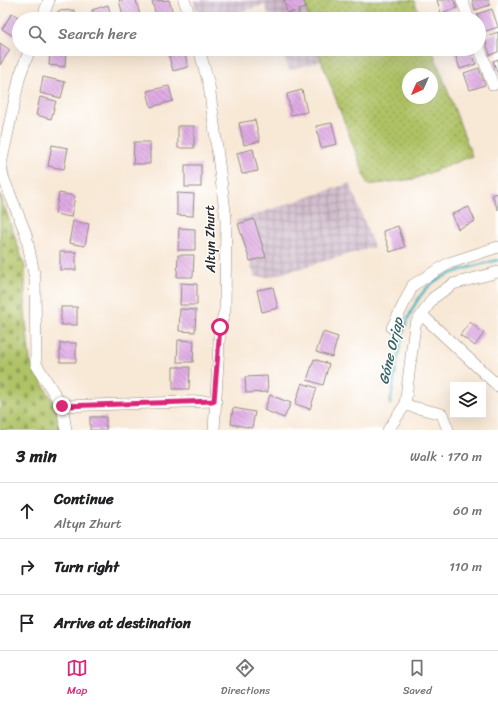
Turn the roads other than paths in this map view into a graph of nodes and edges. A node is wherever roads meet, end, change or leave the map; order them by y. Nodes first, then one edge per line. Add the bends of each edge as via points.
1 (49, 0) edge
2 (184, 0) edge
3 (462, 0) edge
4 (45, 12) edge
5 (188, 12) edge
6 (466, 12) edge
7 (27, 56) edge
8 (201, 56) edge
9 (482, 56) edge
10 (493, 85) dead end
11 (498, 247) edge
12 (498, 272) edge
13 (422, 315) junction
14 (392, 328) dead end
15 (498, 386) edge
16 (214, 401) junction
17 (405, 405) junction
18 (62, 406) junction
19 (66, 430) edge
20 (214, 430) edge
21 (388, 430) edge
22 (448, 430) edge

1 - 4 street
2 - 5 street
3 - 6 street
7 - 18 street via 20,75 1,164 3,176 26,234 35,279 36,364
8 - 16 street, Altyn Zhurt via 209,85 226,219 225,310 220,327
9 - 10 street
11 - 14 street via 449,263 413,285
12 - 13 street via 453,284 433,298
13 - 15 street
13 - 17 street via 415,325
16 - 18 street
16 - 20 street, Altyn Zhurt
17 - 21 street
17 - 22 street via 442,414
18 - 19 street

